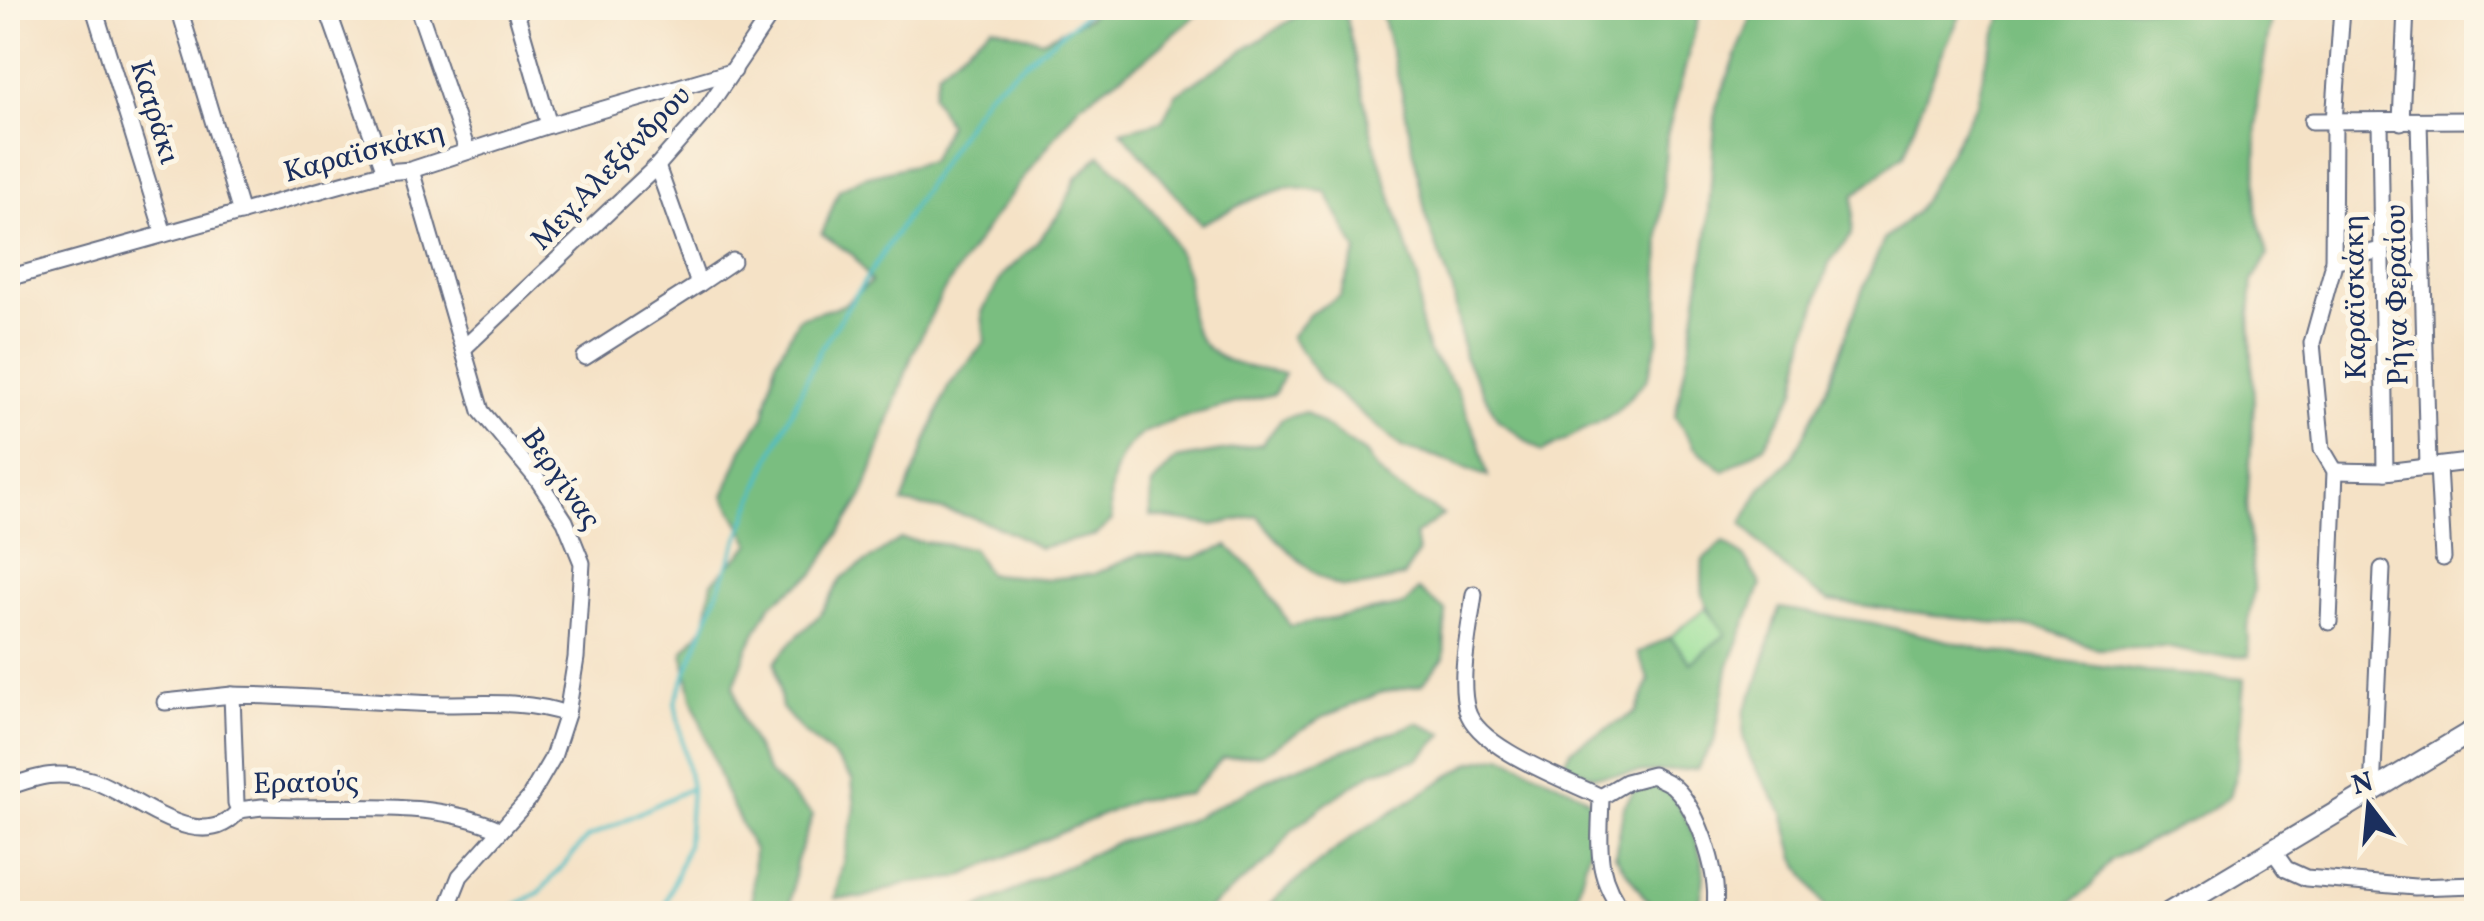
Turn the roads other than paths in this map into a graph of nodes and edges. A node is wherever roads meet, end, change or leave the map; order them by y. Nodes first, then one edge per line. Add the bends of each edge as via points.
1 (94, 8) edge
2 (179, 8) edge
3 (327, 8) edge
4 (418, 8) edge
5 (515, 8) edge
6 (775, 8) edge
7 (2342, 8) edge
8 (2406, 8) edge
9 (734, 71) junction
10 (2476, 120) edge
11 (2312, 121) dead end
12 (2419, 121) junction
13 (2334, 122) junction
14 (2380, 122) junction
15 (2401, 122) junction
16 (549, 125) junction
17 (468, 150) junction
18 (658, 166) junction
19 (411, 170) junction
20 (384, 172) junction
21 (242, 213) junction
22 (164, 234) junction
23 (2380, 250) junction
24 (734, 261) dead end
25 (2333, 261) junction
26 (8, 278) edge
27 (699, 284) junction
28 (464, 348) junction
29 (585, 356) dead end
30 (2476, 461) edge
31 (2433, 466) junction
32 (2335, 471) junction
33 (2385, 472) junction
34 (2443, 558) dead end
35 (2382, 569) dead end
36 (1474, 594) dead end
37 (2329, 622) dead end
38 (232, 694) junction
39 (165, 702) dead end
40 (567, 714) junction
41 (2476, 730) edge
42 (8, 787) edge
43 (2372, 793) junction
44 (1601, 797) junction
45 (239, 810) junction
46 (501, 830) junction
47 (2274, 852) junction
48 (2476, 885) edge
49 (2172, 912) edge
50 (445, 914) edge
51 (1625, 914) edge
52 (1713, 914) edge

1 - 22 street, Κατράκι
2 - 21 street
3 - 20 street
4 - 17 street
5 - 16 street
6 - 9 street, Μεγ.Αλεξάνδρου
7 - 13 street
8 - 15 street
9 - 16 street, Καραϊσκάκη
9 - 18 street, Μεγ.Αλεξάνδρου
10 - 12 street
11 - 13 street
12 - 15 street
12 - 31 street, Ρήγα Φεραίου
13 - 14 street
13 - 25 street
14 - 15 street
14 - 23 street, Καραϊσκάκη
16 - 17 street, Καραϊσκάκη
17 - 19 street, Καραϊσκάκη
18 - 27 street
18 - 28 street, Μεγ.Αλεξάνδρου
19 - 20 street, Καραϊσκάκη
19 - 28 street, Βεργίνας
20 - 21 street, Καραϊσκάκη
21 - 22 street, Καραϊσκάκη
22 - 26 street, Καραϊσκάκη
23 - 25 street
23 - 33 street, Καραϊσκάκη
24 - 27 street
25 - 32 street via 2312,343 2322,449
27 - 29 street
28 - 40 street, Βεργίνας via 486,421 538,480 579,549 582,599
30 - 31 street
31 - 33 street
31 - 34 street, Ρήγα Φεραίου
32 - 33 street
32 - 37 street
35 - 43 street
36 - 44 street via 1464,683 1470,722 1489,741
38 - 39 street
38 - 40 street via 518,703
38 - 45 street
40 - 46 street, Βεργίνας via 528,800
41 - 43 main road
42 - 45 street, Ερατούς via 47,774 90,780 192,828 212,827
43 - 47 main road
44 - 51 street via 1601,873
44 - 52 street via 1653,775 1675,787 1710,855 1718,900
45 - 46 street, Ερατούς via 428,811
46 - 50 street, Βεργίνας via 460,876
47 - 48 street via 2306,878
47 - 49 main road

